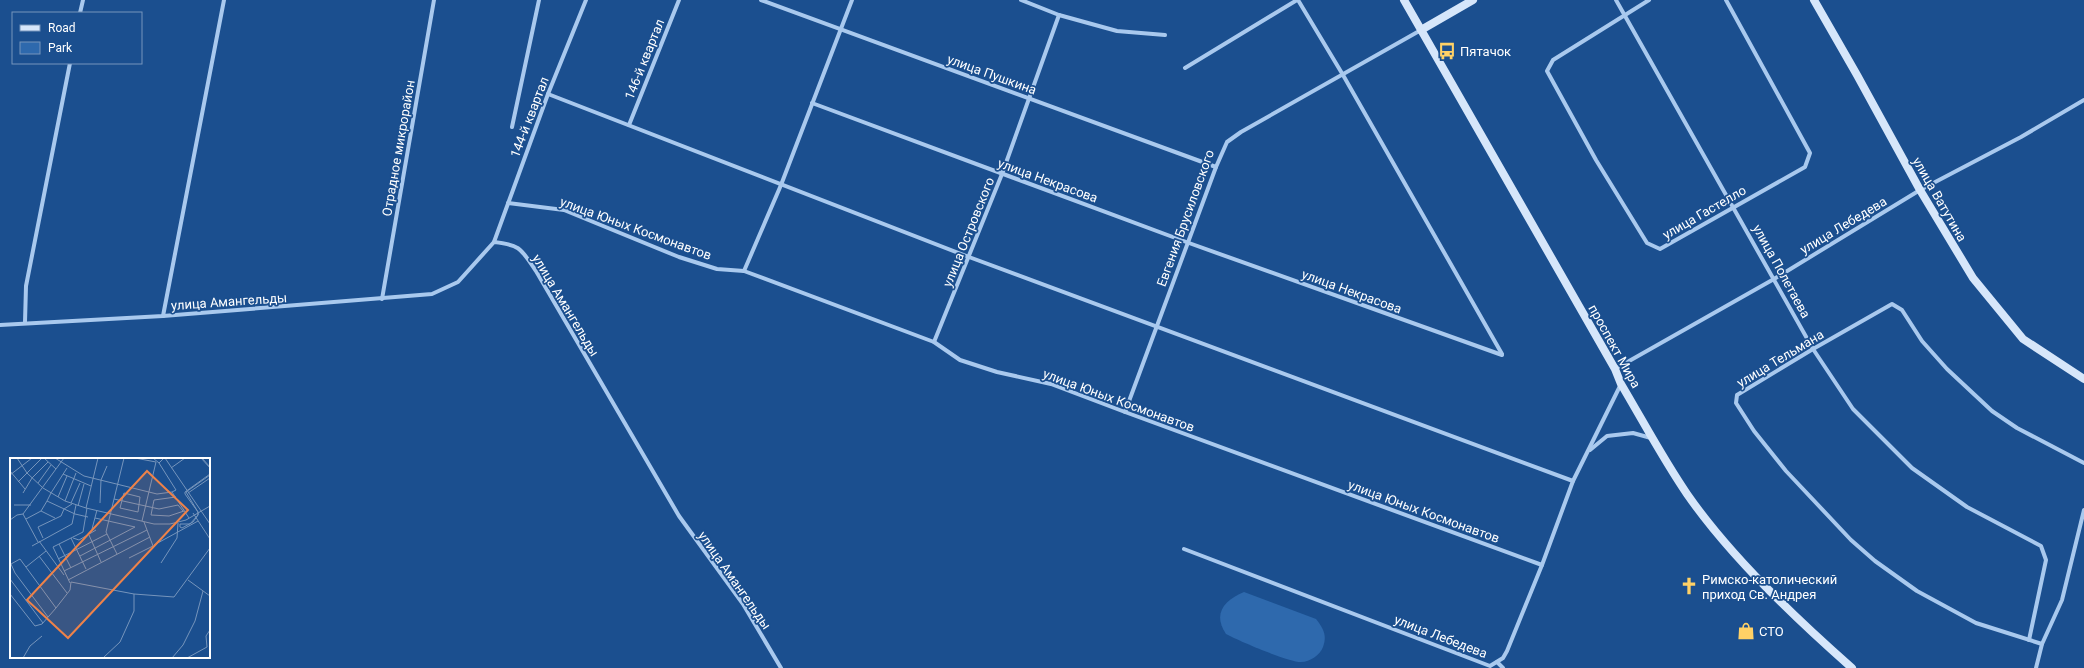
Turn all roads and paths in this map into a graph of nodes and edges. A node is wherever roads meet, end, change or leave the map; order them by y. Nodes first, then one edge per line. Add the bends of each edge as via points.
1 (83, 0) edge
2 (224, 0) edge
3 (434, 0) edge
4 (539, 0) edge
5 (586, 0) edge
6 (678, 0) edge
7 (761, 0) edge
8 (852, 0) edge
9 (1021, 0) edge
10 (1297, 0) edge
11 (1404, 0) edge
12 (1473, 0) edge
13 (1616, 0) edge
14 (1649, 0) edge
15 (1726, 0) edge
16 (1814, 0) edge
17 (80, 12) edge
18 (1624, 14) junction
19 (1059, 15) junction
20 (840, 30) junction
21 (1421, 30) junction
22 (1165, 35) dead end
23 (70, 64) edge
24 (1185, 68) dead end
25 (1344, 75) junction
26 (548, 94) junction
27 (1029, 98) junction
28 (2084, 100) edge
29 (812, 103) junction
30 (629, 125) junction
31 (512, 127) dead end
32 (1216, 167) junction
33 (1002, 174) junction
34 (781, 185) junction
35 (1920, 190) junction
36 (508, 203) junction
37 (1734, 206) junction
38 (494, 242) junction
39 (1189, 243) junction
40 (969, 256) junction
41 (744, 271) junction
42 (1774, 279) junction
43 (382, 299) junction
44 (163, 316) junction
45 (25, 322) junction
46 (0, 325) edge
47 (1158, 326) junction
48 (934, 342) junction
49 (1813, 348) junction
50 (1615, 369) junction
51 (2084, 379) edge
52 (1621, 384) junction
53 (1125, 412) junction
54 (1653, 438) junction
55 (1588, 452) junction
56 (2084, 463) edge
57 (1573, 481) junction
58 (2084, 510) edge
59 (1184, 549) dead end
60 (1542, 565) junction
61 (2029, 640) junction
62 (2042, 644) junction
63 (1497, 662) junction
64 (782, 668) edge
65 (1503, 668) edge
66 (1852, 668) edge
67 (2036, 668) edge

1 - 17 street
2 - 44 street
3 - 43 street, Отрадное микрорайон
4 - 31 street
5 - 26 street, 144-й квартал
6 - 30 street, 146-й квартал
7 - 20 street, улица Пушкина
8 - 20 street
9 - 19 street
10 - 24 street
10 - 25 street, улица Некрасова
11 - 21 main road, проспект Мира
12 - 21 main road, Евгения Брусиловского
13 - 18 street, улица Полетаева
14 - 18 street, улица Гастелло
15 - 37 street, улица Гастелло via 1810,153 1805,167
16 - 35 main road, улица Ватутина
18 - 37 street, улица Полетаева
18 - 37 street, улица Гастелло via 1553,60 1547,71 1596,160 1647,243 1660,248
19 - 22 street via 1117,31
19 - 27 street, улица Островского
20 - 27 street, улица Пушкина
20 - 29 street
21 - 25 street, Евгения Брусиловского
21 - 50 main road, проспект Мира
23 - 45 street via 26,286
25 - 32 street, Евгения Брусиловского via 1227,142
25 - 39 street, улица Некрасова via 1502,355
26 - 30 street
26 - 36 street, 144-й квартал
27 - 32 street, улица Пушкина
27 - 33 street, улица Островского
28 - 35 street, улица Лебедева via 2021,137
29 - 33 street, улица Некрасова
29 - 34 street
30 - 34 street
32 - 39 street, Евгения Брусиловского
33 - 39 street, улица Некрасова
33 - 40 street, улица Островского
34 - 40 street
34 - 41 street
35 - 42 street, улица Лебедева
35 - 51 main road, улица Ватутина via 1973,278 2023,339
36 - 38 street, 144-й квартал
36 - 41 street, улица Юных Космонавтов via 564,210 679,257 717,269
37 - 42 street, улица Полетаева
38 - 43 street, улица Амангельды via 458,282 432,294
38 - 64 street, улица Амангельды via 514,245 526,256 679,516 743,604
39 - 47 street, Евгения Брусиловского
40 - 47 street
40 - 48 street, улица Островского
41 - 48 street, улица Юных Космонавтов
42 - 49 street, улица Полетаева
42 - 50 street, улица Лебедева
43 - 44 street, улица Амангельды
44 - 45 street, улица Амангельды
45 - 46 street, улица Амангельды
47 - 53 street, Евгения Брусиловского
47 - 57 street
48 - 53 street, улица Юных Космонавтов via 960,360 997,372 1051,384
49 - 56 street, улица Тельмана via 1892,304 1902,310 1922,341 1947,369 1992,411 2018,428
49 - 61 street, улица Полетаева via 1853,409 1912,468 1967,507 2041,546 2046,560
49 - 61 street, улица Тельмана via 1737,395 1736,403 1754,431 1786,471 1851,540 1875,561 1917,591 1976,624
50 - 52 main road, проспект Мира
52 - 54 main road, проспект Мира
52 - 55 street, улица Лебедева
53 - 60 street, улица Юных Космонавтов
54 - 55 street, улица Лебедева via 1633,433 1607,436
54 - 66 main road, проспект Мира via 1687,494 1713,527 1809,631
55 - 57 street, улица Лебедева
57 - 60 street, улица Лебедева
58 - 62 street via 2062,600
59 - 63 street, улица Лебедева via 1490,666
60 - 63 street, улица Лебедева via 1507,651
61 - 62 street, улица Тельмана
62 - 67 street
63 - 65 street

